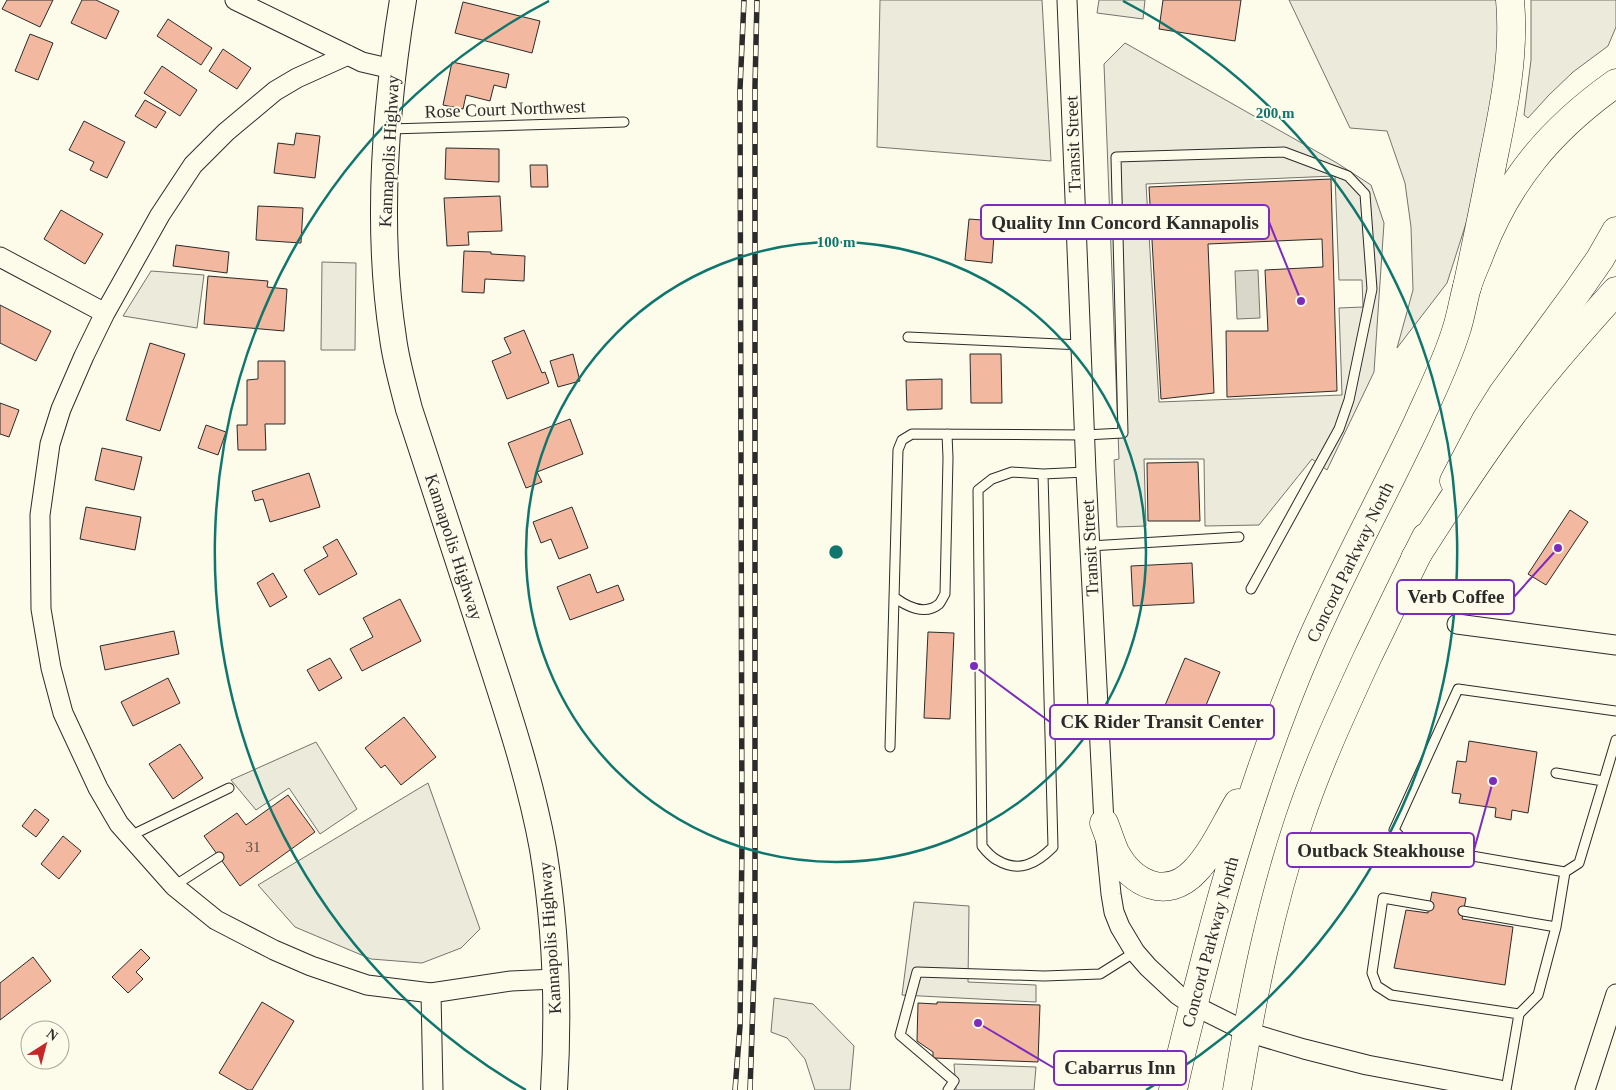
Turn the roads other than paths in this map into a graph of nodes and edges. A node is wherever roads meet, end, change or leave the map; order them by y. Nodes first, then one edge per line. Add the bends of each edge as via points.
1 (235, 0) edge
2 (403, 0) edge
3 (1067, 0) edge
4 (1510, 0) edge
5 (355, 59) junction
6 (392, 69) junction
7 (1616, 83) edge
8 (624, 122) dead end
9 (387, 129) junction
10 (1616, 231) edge
11 (0, 256) edge
12 (1467, 287) junction
13 (1616, 292) edge
14 (106, 313) junction
15 (908, 338) dead end
16 (1081, 345) junction
17 (947, 434) junction
18 (1085, 435) junction
19 (1086, 472) junction
20 (1043, 474) junction
21 (1239, 537) dead end
22 (1090, 546) junction
23 (1416, 558) junction
24 (1251, 589) dead end
25 (894, 597) junction
26 (1457, 624) dead end
27 (1616, 645) edge
28 (1616, 711) edge
29 (1616, 740) edge
30 (890, 748) dead end
31 (1268, 753) junction
32 (1556, 773) dead end
33 (1604, 781) junction
34 (229, 788) dead end
35 (1104, 823) junction
36 (130, 836) junction
37 (219, 857) dead end
38 (1565, 872) junction
39 (174, 886) junction
40 (1429, 906) dead end
41 (1463, 912) dead end
42 (1556, 927) junction
43 (1135, 952) junction
44 (555, 978) junction
45 (431, 993) junction
46 (1616, 994) edge
47 (1193, 1005) junction
48 (1519, 1014) junction
49 (1247, 1032) junction
50 (433, 1090) edge
51 (554, 1090) edge
52 (948, 1090) edge
53 (1173, 1090) edge
54 (1237, 1090) edge
55 (1500, 1090) edge
56 (1506, 1090) edge
57 (1585, 1090) edge

1 - 5 street
2 - 6 main road, Kannapolis Highway
3 - 16 street, Transit Street
4 - 12 highway via 1512,34 1506,99
5 - 6 street
5 - 14 street via 297,78 275,91 193,165 160,215
6 - 9 main road, Kannapolis Highway
7 - 12 highway, Concord Parkway North via 1563,125 1528,165 1491,228
8 - 9 lane, Rose Court Northwest
9 - 44 main road, Kannapolis Highway via 384,219 388,298 400,375 528,782 542,849
10 - 23 highway via 1591,272 1486,420
11 - 14 street
12 - 31 highway, Concord Parkway North via 1446,358 1309,647
13 - 23 highway via 1505,423
14 - 36 street via 61,409 50,444 40,515 41,609 50,668 63,712 98,788
15 - 16 lane
16 - 18 street, Transit Street
17 - 18 lane
17 - 25 lane via 912,434 902,440 898,450
17 - 25 lane via 945,594 939,604 926,610 905,606
18 - 19 street, Transit Street
18 - 24 lane via 1123,433 1116,157 1284,152 1348,176 1365,194 1372,289 1349,400 1339,429
19 - 20 lane
19 - 22 street, Transit Street
20 - 20 lane via 1012,472 992,479 978,490 982,846 996,860 1017,867 1040,860 1052,847
21 - 22 lane
22 - 35 street, Transit Street
23 - 49 highway via 1346,703 1299,819 1270,923
25 - 30 lane
26 - 27 street
28 - 38 lane via 1458,689 1394,830 1408,845
29 - 33 lane
31 - 35 highway via 1196,870 1173,886 1148,885 1132,874 1116,853
31 - 47 highway, Concord Parkway North via 1240,833
32 - 33 lane
33 - 38 lane via 1579,862
34 - 36 lane
35 - 43 street, Transit Street via 1114,912
36 - 39 street
37 - 39 lane
38 - 42 lane
39 - 45 street via 216,920 281,954 367,985
40 - 48 lane via 1383,898 1372,973 1377,986 1391,995
41 - 42 lane
42 - 48 lane via 1538,996
43 - 47 street, Transit Street via 1163,982
43 - 52 lane via 1100,974 1044,976 917,972 900,1035 954,1081
44 - 45 street
44 - 51 main road, Kannapolis Highway
45 - 50 street
46 - 57 street
47 - 49 street, Transit Street
47 - 53 highway, Concord Parkway North
48 - 56 lane
49 - 54 highway
49 - 55 street, Transit Street via 1367,1065

